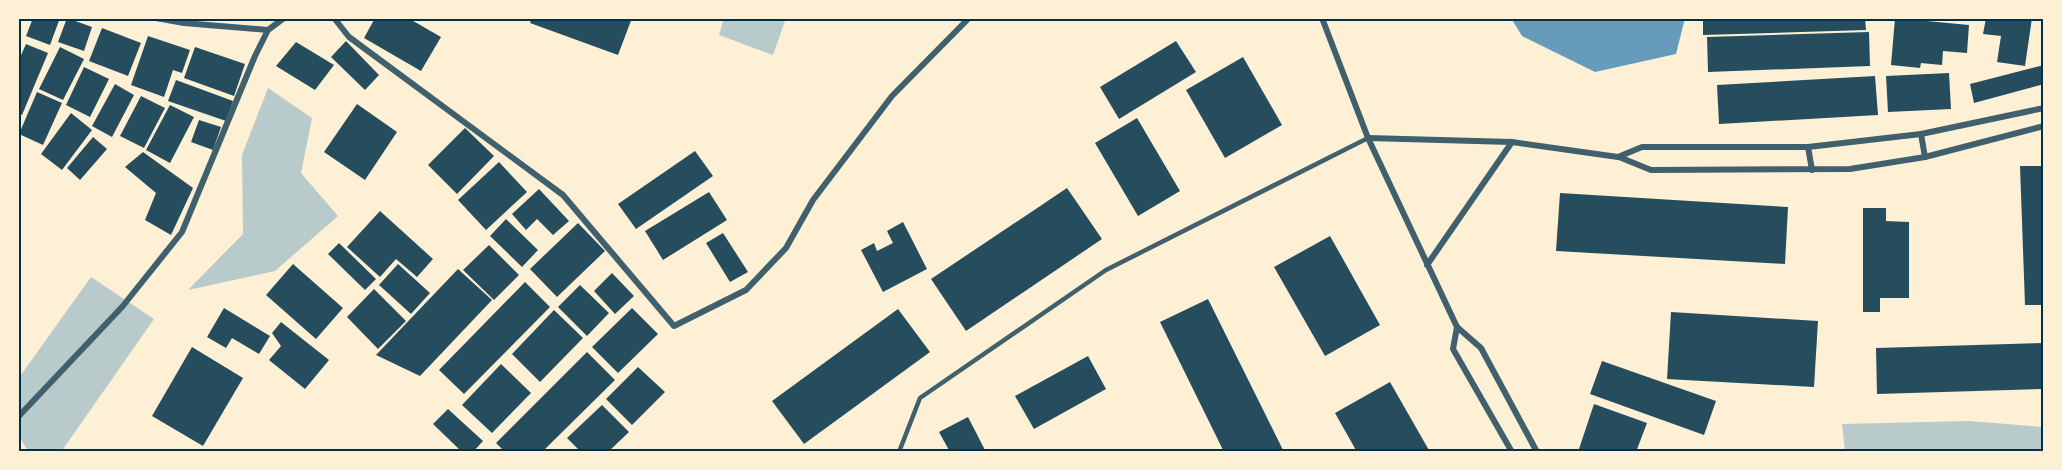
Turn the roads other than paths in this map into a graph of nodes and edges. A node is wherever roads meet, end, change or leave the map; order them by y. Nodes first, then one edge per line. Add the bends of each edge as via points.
1 (156, 18) edge
2 (284, 18) edge
3 (334, 18) edge
4 (969, 18) edge
5 (1322, 18) edge
6 (268, 30) junction
7 (2044, 108) edge
8 (2044, 126) edge
9 (1921, 134) junction
10 (1368, 138) junction
11 (1512, 142) junction
12 (1808, 147) junction
13 (1618, 157) junction
14 (1925, 157) junction
15 (1812, 170) junction
16 (1427, 265) junction
17 (1457, 327) junction
18 (18, 417) edge
19 (899, 452) edge
20 (1512, 452) edge
21 (1537, 452) edge

1 - 6 street
2 - 6 street
3 - 4 street via 349,37 563,195 674,326 746,290 786,248 813,200 892,96
5 - 10 street
6 - 18 street via 182,232 122,307
7 - 9 street
8 - 14 street
9 - 12 street
9 - 14 street
10 - 11 street
10 - 16 street
10 - 19 lane via 1106,270 920,398
11 - 13 street
11 - 16 street
12 - 13 street via 1642,147
12 - 15 street
13 - 15 street via 1651,170
14 - 15 street via 1850,169
16 - 17 street
17 - 20 street via 1453,349
17 - 21 street via 1480,348

